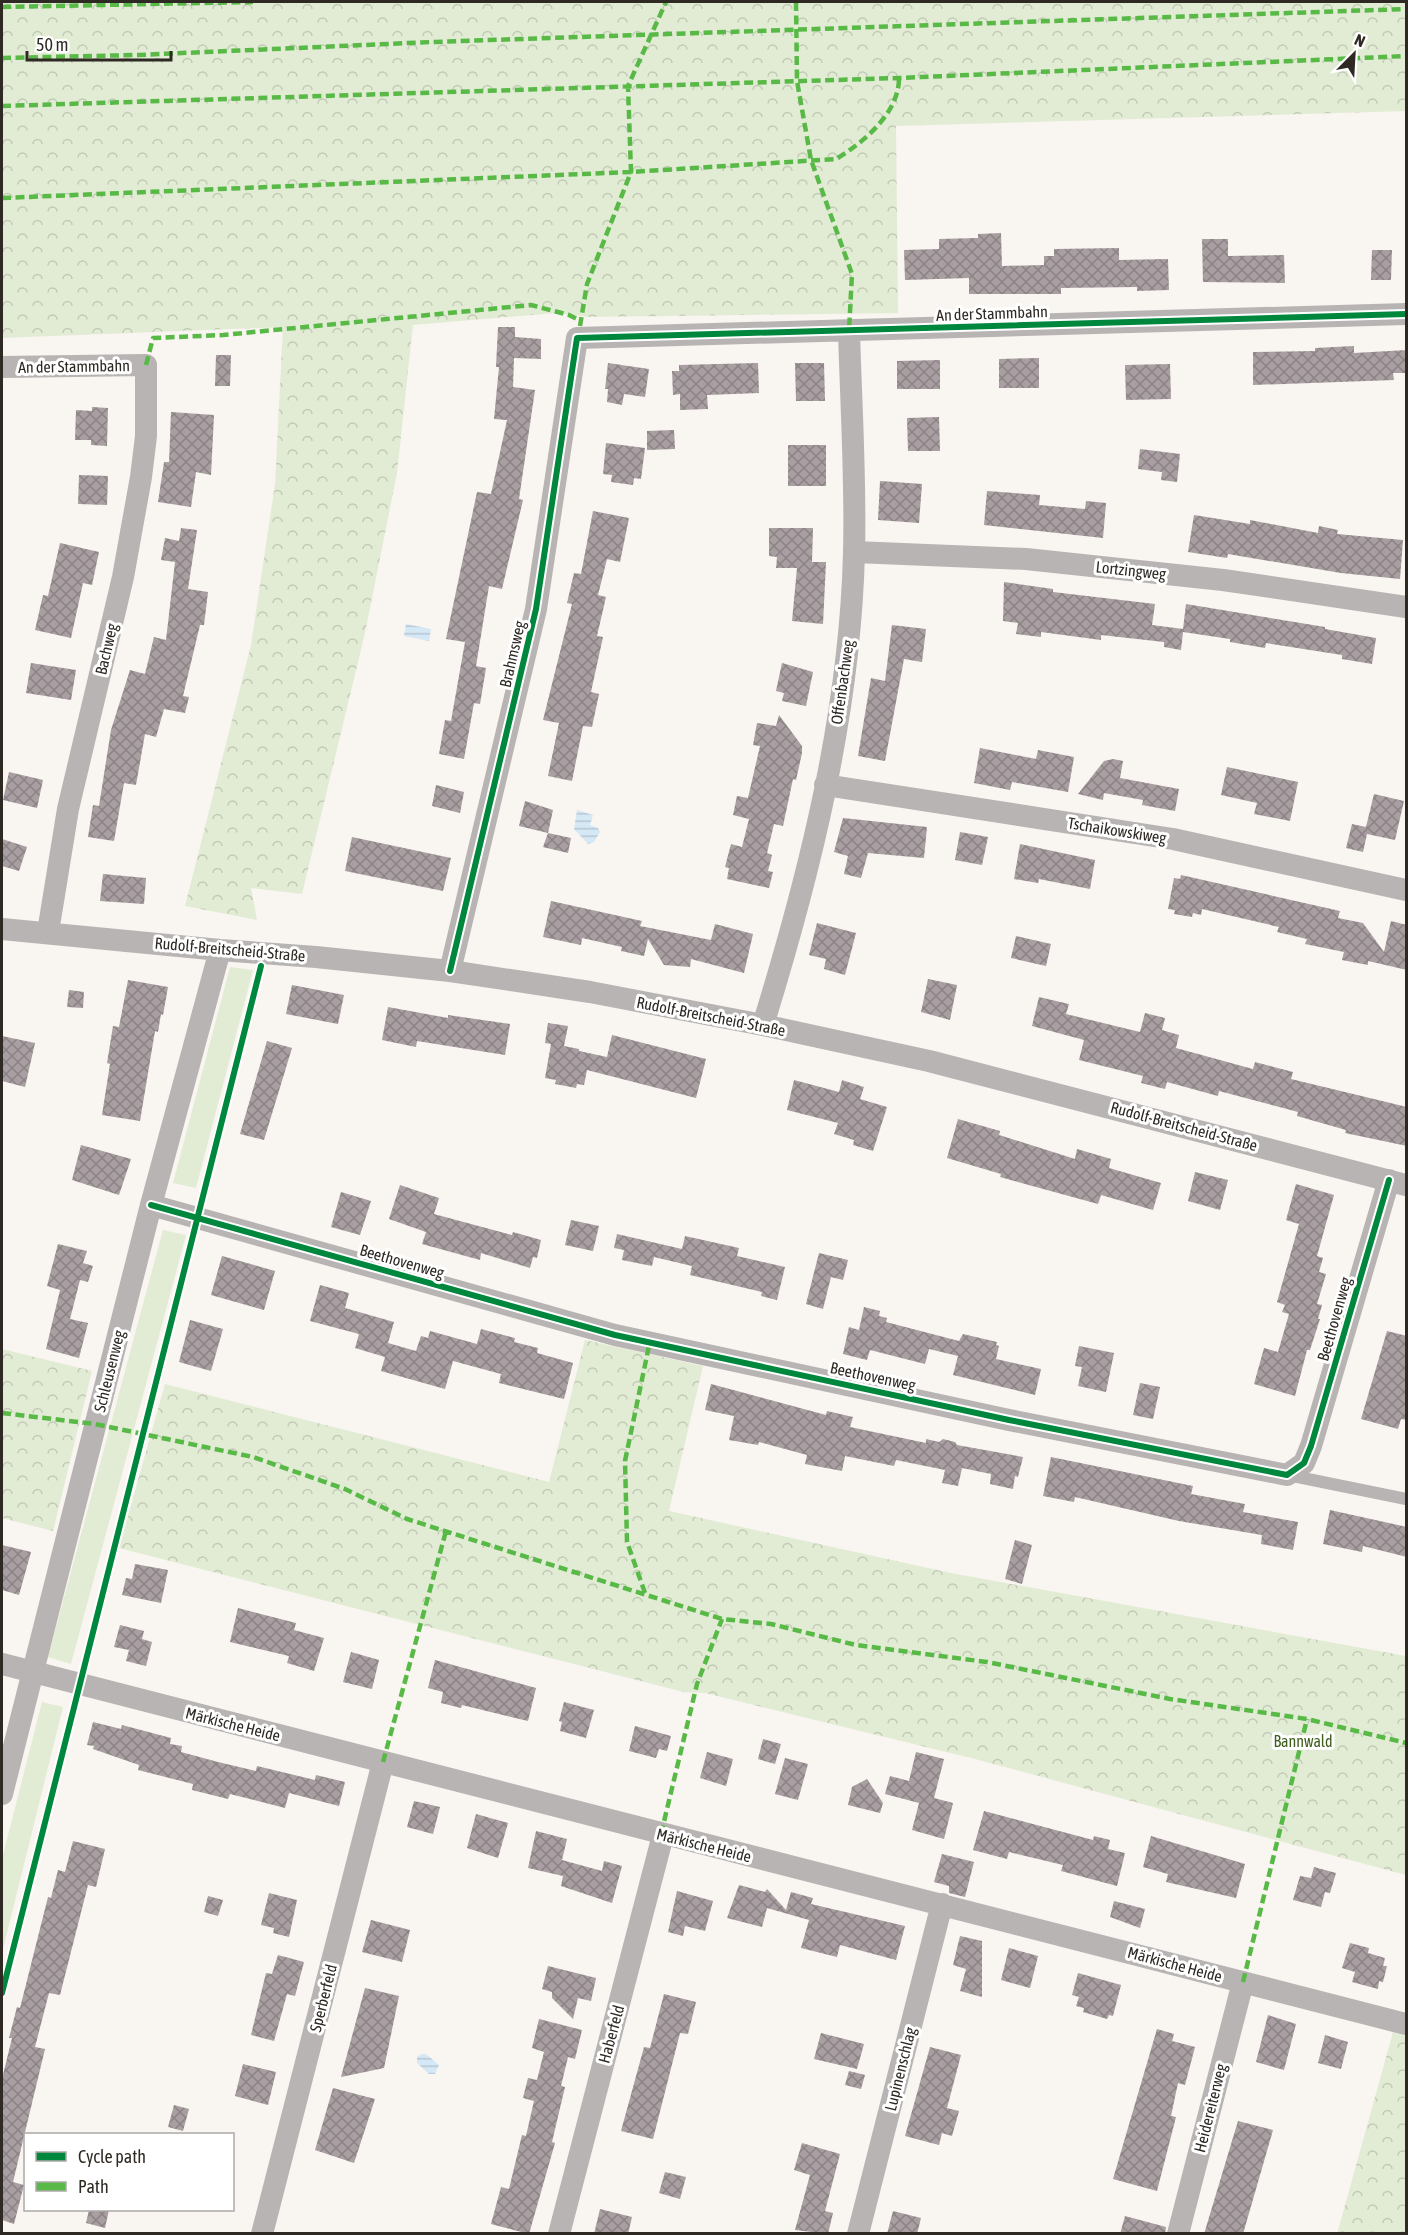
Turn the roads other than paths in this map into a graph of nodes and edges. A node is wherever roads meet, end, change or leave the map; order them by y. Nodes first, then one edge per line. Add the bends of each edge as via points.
1 (1407, 314) edge
2 (849, 331) junction
3 (578, 338) joint
4 (146, 365) joint
5 (2, 367) edge
6 (855, 552) junction
7 (1407, 607) edge
8 (825, 785) junction
9 (1407, 890) edge
10 (2, 929) edge
11 (48, 932) junction
12 (220, 950) junction
13 (450, 971) junction
14 (763, 1025) junction
15 (1398, 1182) edge
16 (151, 1205) junction
17 (1287, 1475) junction
18 (1407, 1499) edge
19 (2, 1664) edge
20 (33, 1672) junction
21 (383, 1762) junction
22 (2, 1794) edge
23 (663, 1835) junction
24 (942, 1904) junction
25 (1243, 1982) junction
26 (1407, 2024) edge
27 (262, 2234) edge
28 (559, 2234) edge
29 (858, 2234) edge
30 (1178, 2234) edge

1 - 2 street, An der Stammbahn
2 - 3 street, An der Stammbahn
2 - 6 street, Offenbachweg
3 - 13 street, Brahmsweg via 536,609
4 - 5 street, An der Stammbahn
4 - 11 street, Bachweg via 146,436 141,477 123,578 68,808
6 - 7 street, Lortzingweg via 1026,559 1223,580
6 - 8 street, Offenbachweg via 844,673
8 - 9 street, Tschaikowskiweg via 1173,839
8 - 14 street, Offenbachweg via 790,933
10 - 11 street, Rudolf-Breitscheid-Straße
11 - 12 street, Rudolf-Breitscheid-Straße
12 - 13 street, Rudolf-Breitscheid-Straße
12 - 16 street, Schleusenweg
13 - 14 street, Rudolf-Breitscheid-Straße via 590,992
14 - 15 street, Rudolf-Breitscheid-Straße via 972,1072
15 - 17 street, Beethovenweg via 1311,1446 1304,1463
16 - 17 street, Beethovenweg via 615,1335
16 - 20 street, Schleusenweg
17 - 18 lane
19 - 20 street, Märkische Heide
20 - 21 street, Märkische Heide
20 - 22 street, Schleusenweg
21 - 23 street, Märkische Heide
21 - 27 street, Sperberfeld
23 - 24 street, Märkische Heide
23 - 28 street, Haberfeld
24 - 25 street, Märkische Heide
24 - 29 street, Lupinenschlag
25 - 26 street, Märkische Heide
25 - 30 street, Heidereiterweg

